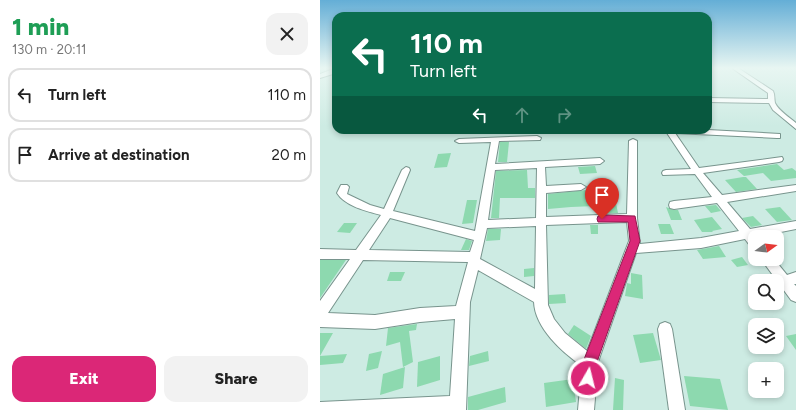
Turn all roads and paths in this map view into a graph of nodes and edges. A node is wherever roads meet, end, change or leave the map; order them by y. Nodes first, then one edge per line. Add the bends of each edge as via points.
1 (763, 87) edge
2 (712, 100) edge
3 (770, 101) junction
4 (796, 127) edge
5 (712, 132) edge
6 (672, 134) edge
7 (493, 136) edge
8 (777, 136) dead end
9 (537, 138) dead end
10 (459, 140) dead end
11 (633, 141) dead end
12 (779, 159) dead end
13 (600, 162) dead end
14 (541, 165) junction
15 (491, 167) junction
16 (406, 170) dead end
17 (697, 171) junction
18 (666, 173) dead end
19 (344, 187) dead end
20 (581, 187) dead end
21 (796, 188) edge
22 (541, 190) junction
23 (720, 199) junction
24 (674, 205) dead end
25 (387, 214) junction
26 (632, 218) junction
27 (541, 221) junction
28 (482, 224) junction
29 (796, 224) edge
30 (747, 234) junction
31 (480, 237) junction
32 (632, 249) junction
33 (320, 254) edge
34 (360, 254) junction
35 (473, 259) junction
36 (775, 266) edge
37 (790, 279) edge
38 (796, 296) edge
39 (541, 299) junction
40 (462, 312) junction
41 (320, 313) edge
42 (320, 320) edge
43 (664, 329) dead end
44 (590, 362) junction
45 (459, 407) edge
46 (320, 410) edge
47 (586, 410) edge
48 (676, 410) edge

1 - 3 street via 771,92
2 - 3 street
3 - 4 street via 775,109
5 - 8 street
6 - 17 street
7 - 9 street
7 - 10 street
7 - 15 street
11 - 26 street
12 - 17 street
13 - 14 street
14 - 15 street
14 - 22 street
15 - 28 street
16 - 25 street
17 - 18 street
17 - 23 street
19 - 25 street via 344,196 367,208
20 - 22 street
21 - 23 street
22 - 27 street
23 - 24 street
23 - 30 street
25 - 31 street
25 - 34 street
26 - 27 street
26 - 32 street via 635,241
27 - 28 street
27 - 39 street
28 - 31 street
29 - 30 street
30 - 32 street via 701,243
31 - 35 street
32 - 44 street
33 - 34 street
34 - 35 street
34 - 41 street
35 - 39 street
35 - 40 street
36 - 37 street
37 - 38 street
39 - 44 street via 547,322 564,344
40 - 42 street via 376,322
40 - 45 street
43 - 48 street
44 - 47 street
45 - 46 street

